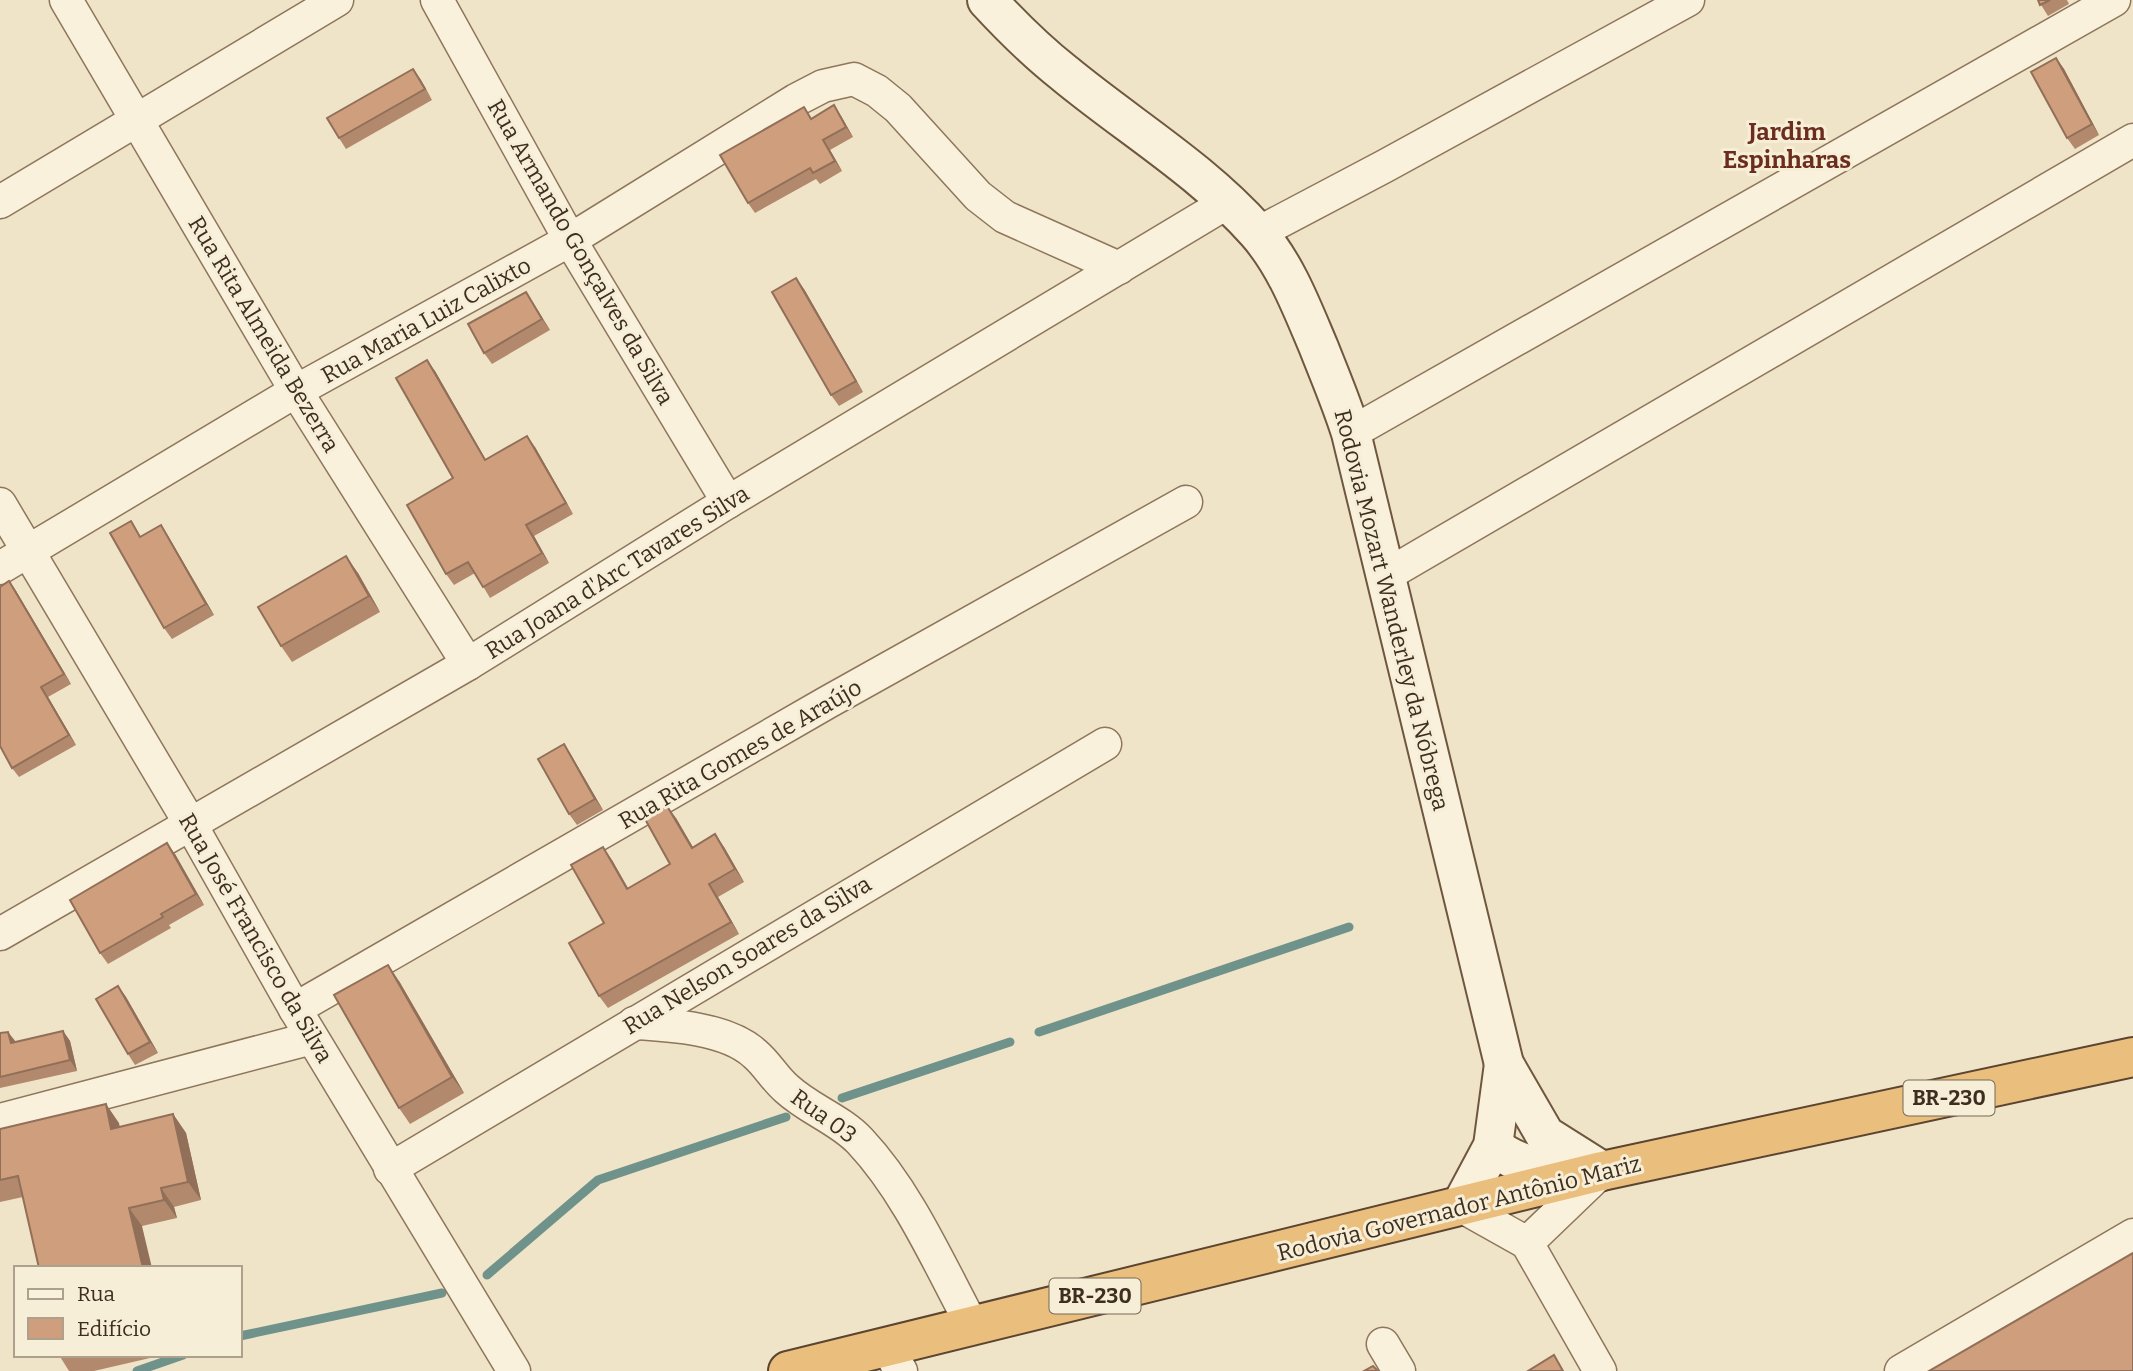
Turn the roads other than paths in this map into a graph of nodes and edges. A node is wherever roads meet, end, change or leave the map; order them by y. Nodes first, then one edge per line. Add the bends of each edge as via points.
1 (66, 0) edge
2 (337, 0) edge
3 (437, 0) edge
4 (987, 0) edge
5 (1688, 0) edge
6 (2115, 0) edge
7 (136, 122) junction
8 (2133, 140) edge
9 (0, 202) edge
10 (1228, 202) junction
11 (1258, 233) junction
12 (570, 240) junction
13 (1119, 268) junction
14 (296, 391) junction
15 (1351, 433) junction
16 (729, 502) junction
17 (1186, 502) dead end
18 (0, 504) edge
19 (27, 552) junction
20 (0, 568) edge
21 (1385, 576) junction
22 (468, 664) junction
23 (1105, 744) dead end
24 (191, 825) junction
25 (0, 934) edge
26 (295, 1009) junction
27 (634, 1023) junction
28 (312, 1038) junction
29 (2133, 1057) edge
30 (1504, 1064) junction
31 (0, 1120) edge
32 (1493, 1146) junction
33 (1536, 1149) junction
34 (390, 1169) junction
35 (1602, 1171) junction
36 (1461, 1206) junction
37 (2133, 1235) edge
38 (1527, 1243) junction
39 (973, 1327) junction
40 (1383, 1344) dead end
41 (894, 1359) edge
42 (514, 1371) edge
43 (788, 1371) edge
44 (1399, 1371) edge
45 (1600, 1371) edge
46 (1901, 1371) edge

1 - 7 street, Rua Rita Almeida Bezerra
2 - 7 street
3 - 12 street, Rua Armando Gonçalves da Silva
4 - 10 main road, Rodovia Mozart Wanderley da Nóbrega via 1064,73
5 - 11 street
6 - 15 street
7 - 9 street
7 - 14 street, Rua Rita Almeida Bezerra
8 - 21 street
10 - 11 main road, Rodovia Mozart Wanderley da Nóbrega
10 - 13 street, Rua Joana d'Arc Tavares Silva
11 - 15 main road, Rodovia Mozart Wanderley da Nóbrega via 1296,293
12 - 13 street, Rua Maria Luiz Calixto via 796,100 823,86 854,79 898,108 978,196 1005,218
12 - 14 street, Rua Maria Luiz Calixto
12 - 16 street, Rua Armando Gonçalves da Silva
13 - 16 street, Rua Joana d'Arc Tavares Silva
14 - 19 street, Rua Maria Luiz Calixto
14 - 22 street, Rua Rita Almeida Bezerra
15 - 21 main road, Rodovia Mozart Wanderley da Nóbrega
16 - 22 street, Rua Joana d'Arc Tavares Silva
17 - 26 street, Rua Rita Gomes de Araújo
18 - 19 street, Rua José Francisco da Silva
19 - 20 street, Rua Maria Luiz Calixto
19 - 24 street, Rua José Francisco da Silva
21 - 30 main road, Rodovia Mozart Wanderley da Nóbrega
22 - 24 street, Rua Joana d'Arc Tavares Silva
23 - 27 street, Rua Nelson Soares da Silva
24 - 25 street, Rua Joana d'Arc Tavares Silva
24 - 26 street, Rua José Francisco da Silva
26 - 28 street, Rua José Francisco da Silva
27 - 34 street, Rua Nelson Soares da Silva
27 - 39 street, Rua 03 via 673,1025 740,1042 787,1090 860,1140 906,1204
28 - 31 street
28 - 34 street, Rua José Francisco da Silva
29 - 35 highway, Rodovia Governador Antônio Mariz / BR-230
30 - 32 main road, Rodovia Mozart Wanderley da Nóbrega
30 - 33 main road, Rodovia Mozart Wanderley da Nóbrega
32 - 33 main road, Rodovia Mozart Wanderley da Nóbrega via 1507,1158
32 - 36 main road, Rodovia Mozart Wanderley da Nóbrega
33 - 35 main road, Rodovia Mozart Wanderley da Nóbrega
33 - 36 main road via 1515,1176
34 - 42 street, Rua José Francisco da Silva
35 - 36 highway, Rodovia Governador Antônio Mariz / BR-230
35 - 38 street
36 - 38 street
36 - 39 highway, Rodovia Governador Antônio Mariz / BR-230
37 - 46 street
38 - 45 street
39 - 41 highway, Rodovia Governador Antônio Mariz / BR-230
40 - 44 street
41 - 43 highway, Rodovia Governador Antônio Mariz / BR-230

